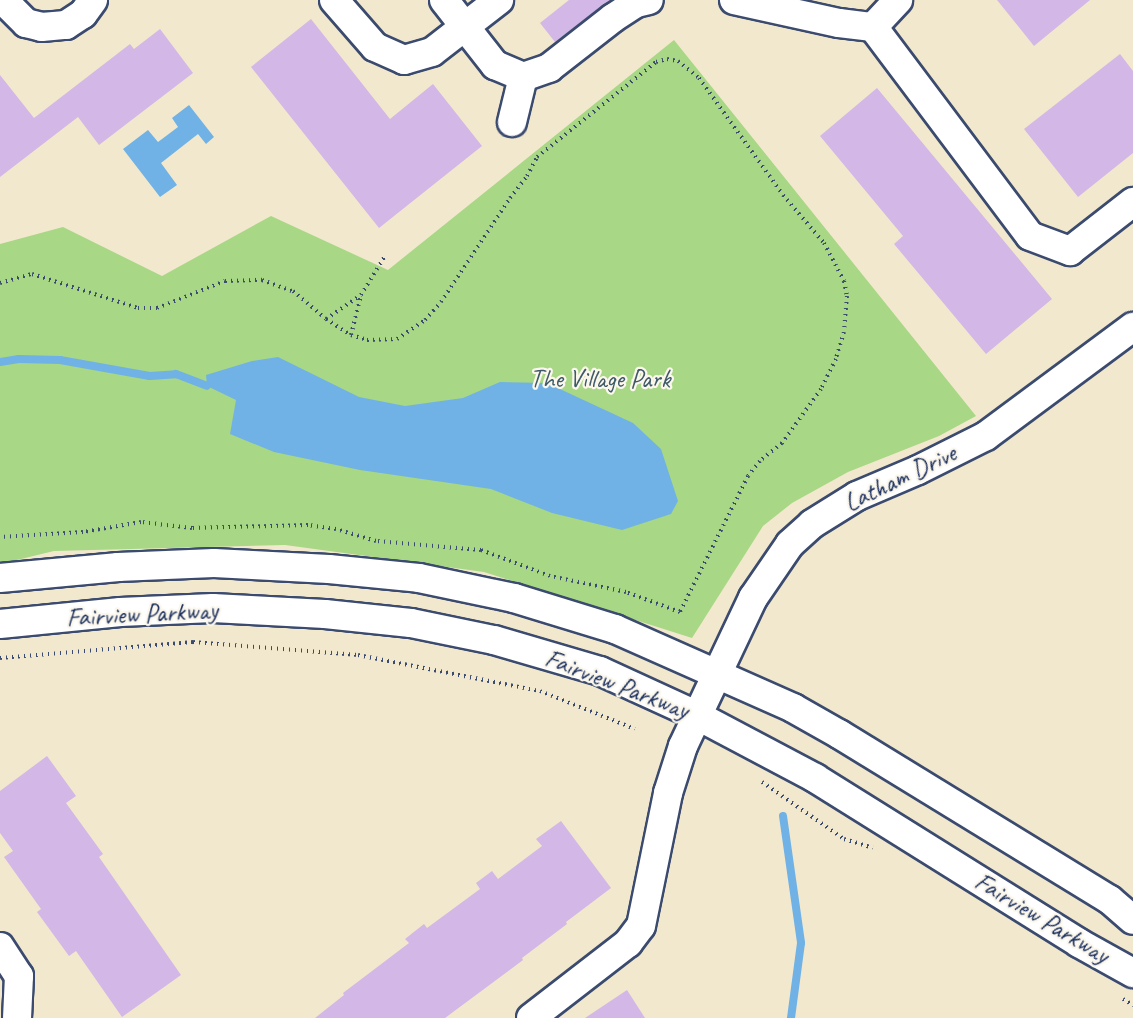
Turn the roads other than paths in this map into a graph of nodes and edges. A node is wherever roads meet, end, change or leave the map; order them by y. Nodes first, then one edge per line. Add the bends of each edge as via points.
1 (3, 0) edge
2 (93, 0) edge
3 (334, 0) edge
4 (444, 0) edge
5 (499, 0) edge
6 (734, 0) edge
7 (898, 0) edge
8 (639, 1) edge
9 (465, 26) junction
10 (873, 27) junction
11 (523, 77) junction
12 (512, 122) dead end
13 (1133, 202) edge
14 (1133, 327) edge
15 (0, 578) edge
16 (0, 624) edge
17 (716, 673) junction
18 (696, 715) junction
19 (1133, 920) edge
20 (0, 947) edge
21 (1133, 973) edge
22 (17, 1018) edge
23 (531, 1018) edge

1 - 2 street via 26,23 42,27 66,25 83,14
3 - 9 street via 375,47 404,60 432,52
4 - 9 street
5 - 9 street
6 - 10 street
7 - 10 street
8 - 11 street via 549,68
9 - 11 street via 495,65
10 - 13 street via 1030,236 1070,251
11 - 12 street
14 - 17 street, Latham Drive via 986,436 918,471 857,496 812,524 790,544 753,598
15 - 17 street, Fairview Parkway via 214,563 419,578 514,598 615,629
16 - 18 street, Fairview Parkway via 120,612 213,609 411,623 503,642 600,671
17 - 18 street, Latham Drive
17 - 19 street, Fairview Parkway via 839,734 1110,900
18 - 21 street, Fairview Parkway via 814,778
18 - 23 street via 668,793 641,926 628,943
20 - 22 street via 19,976

